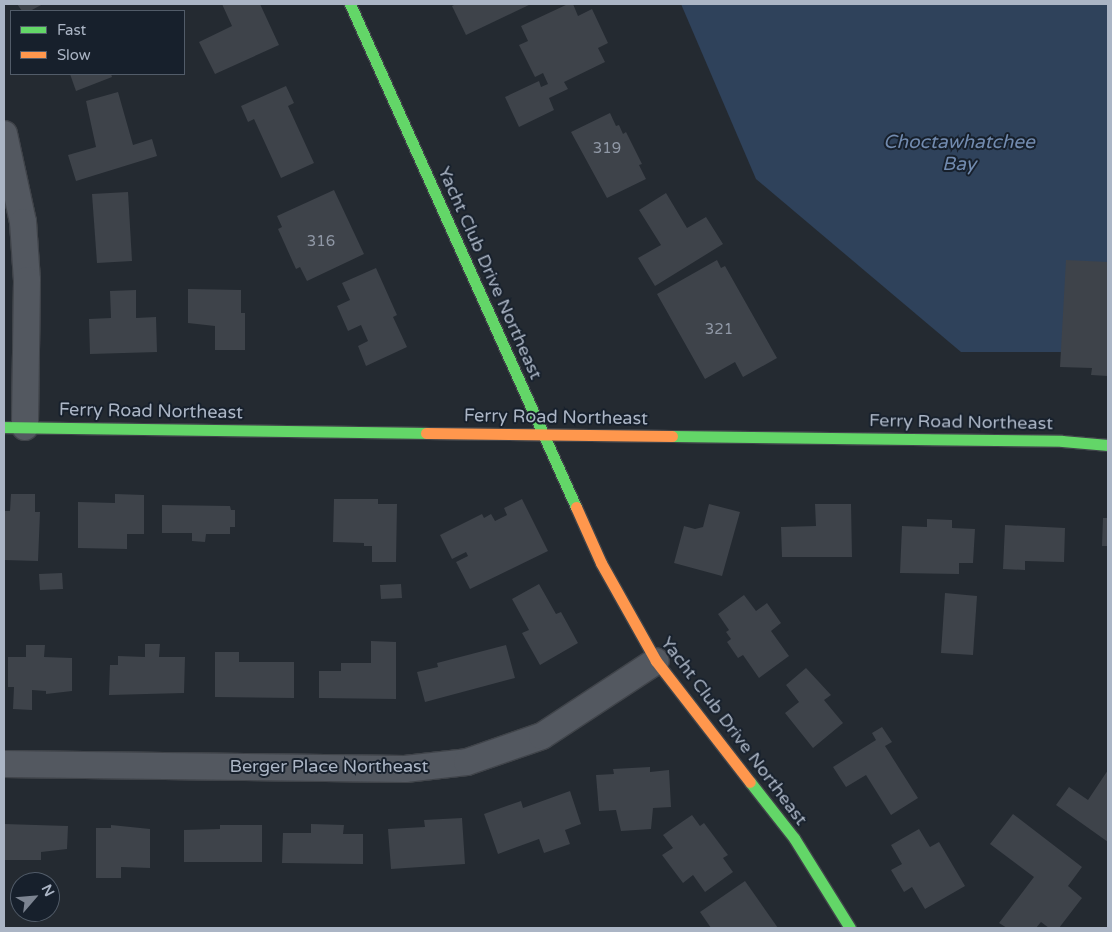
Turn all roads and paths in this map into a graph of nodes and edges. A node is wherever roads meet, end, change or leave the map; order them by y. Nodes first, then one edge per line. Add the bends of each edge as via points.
1 (350, 4) edge
2 (4, 134) edge
3 (15, 427) edge
4 (542, 434) junction
5 (1108, 445) edge
6 (656, 661) junction
7 (4, 764) edge
8 (850, 928) edge

1 - 4 street, Yacht Club Drive Northeast
2 - 3 street via 23,222 27,280
3 - 4 street, Ferry Road Northeast
4 - 5 street, Ferry Road Northeast via 1062,441
4 - 6 street, Yacht Club Drive Northeast via 601,563
6 - 7 street, Berger Place Northeast via 542,736 467,762 405,769
6 - 8 street, Yacht Club Drive Northeast via 794,838

